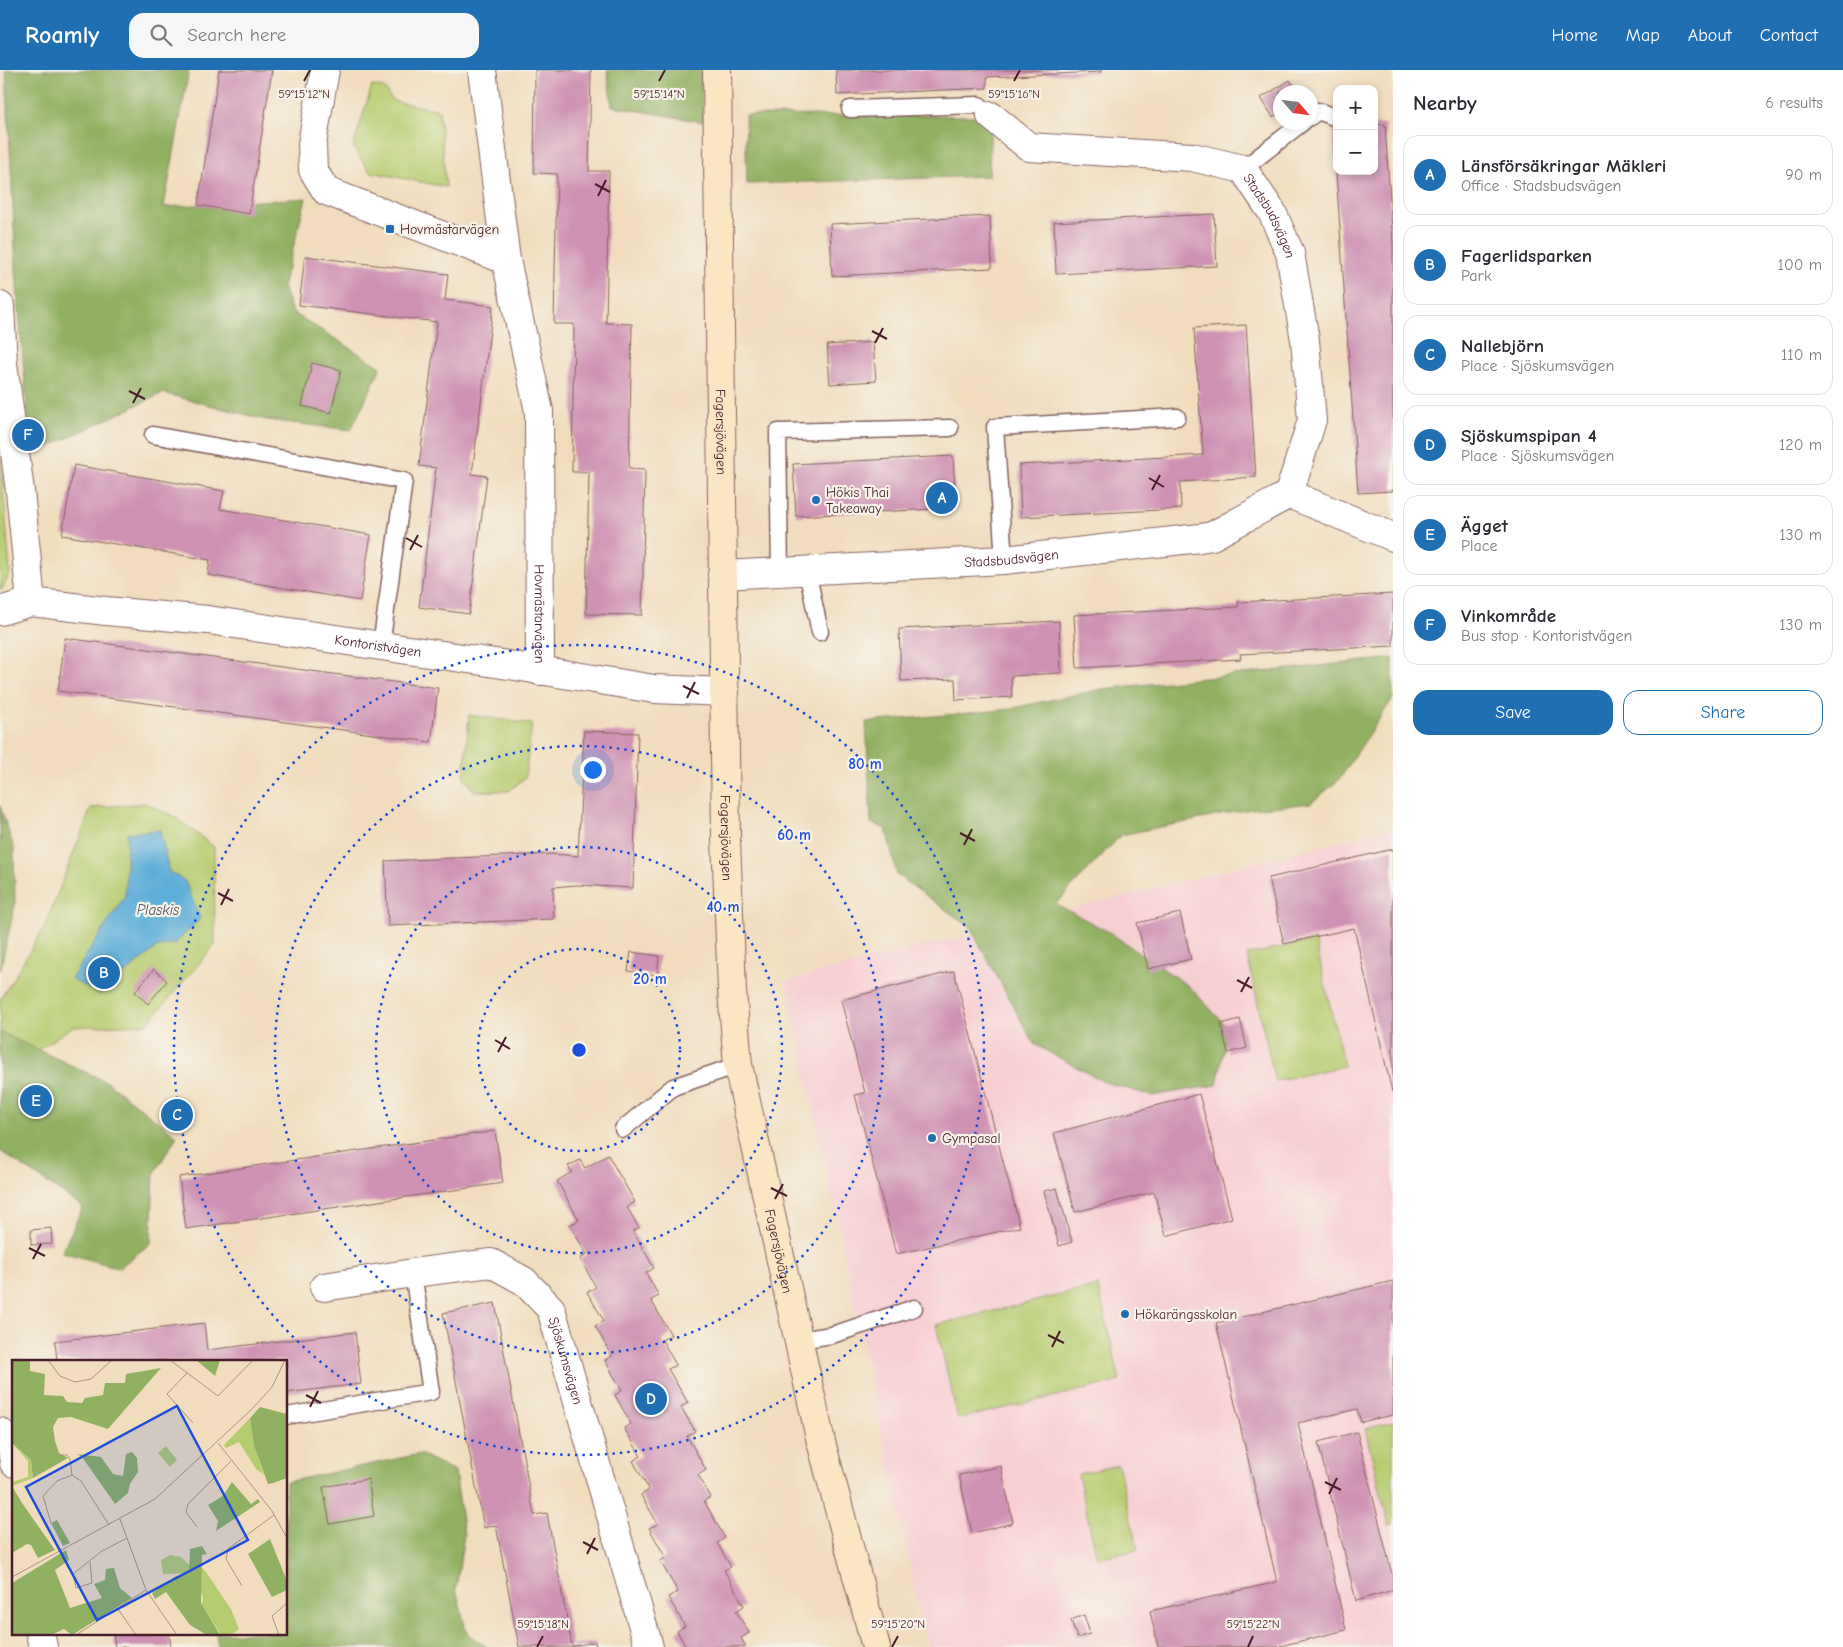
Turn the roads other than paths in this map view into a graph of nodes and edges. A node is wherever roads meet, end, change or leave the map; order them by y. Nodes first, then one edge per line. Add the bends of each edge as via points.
1 (325, 70) edge
2 (482, 70) edge
3 (717, 70) edge
4 (850, 109) dead end
5 (1318, 110) edge
6 (991, 116) joint
7 (1333, 118) edge
8 (1293, 130) edge
9 (1244, 169) junction
10 (506, 260) junction
11 (0, 306) edge
12 (1176, 417) dead end
13 (950, 428) dead end
14 (153, 435) dead end
15 (1289, 494) junction
16 (1393, 537) edge
17 (1004, 560) junction
18 (808, 571) junction
19 (780, 572) junction
20 (722, 575) junction
21 (31, 602) junction
22 (0, 612) edge
23 (820, 632) dead end
24 (381, 646) junction
25 (540, 671) junction
26 (725, 692) junction
27 (738, 1065) junction
28 (623, 1129) dead end
29 (413, 1272) junction
30 (324, 1287) dead end
31 (914, 1308) dead end
32 (798, 1340) junction
33 (288, 1416) edge
34 (40, 1634) edge
35 (43, 1647) edge
36 (649, 1647) edge
37 (876, 1647) edge

1 - 10 street via 312,144 314,170 326,191
2 - 10 street, Hovmästarvägen
3 - 20 street, Fagersjövägen
4 - 6 lane via 979,104
5 - 7 lane
6 - 9 street, Stadsbudsvägen via 1029,147 1192,157
8 - 9 lane
9 - 15 street, Stadsbudsvägen via 1272,212 1290,253 1305,340 1312,420
10 - 25 street, Hovmästarvägen via 539,411
11 - 21 street via 3,363
12 - 17 lane via 996,426
13 - 19 lane via 778,432
14 - 24 lane via 404,481
15 - 16 street
15 - 17 street, Stadsbudsvägen via 1212,536
17 - 18 street, Stadsbudsvägen
18 - 19 street, Stadsbudsvägen
18 - 23 lane
19 - 20 street, Stadsbudsvägen
20 - 26 street, Fagersjövägen
21 - 22 street, Kontoristvägen
21 - 24 street, Kontoristvägen via 208,620
24 - 25 street, Kontoristvägen
25 - 26 street, Kontoristvägen via 654,689
26 - 27 street, Fagersjövägen via 726,839
27 - 28 lane via 673,1087
27 - 32 street, Fagersjövägen
29 - 30 street, Sjöskumsvägen
29 - 33 lane via 431,1392
29 - 36 street, Sjöskumsvägen via 491,1263 524,1281 551,1309
31 - 32 lane via 832,1335
32 - 37 street, Fagersjövägen via 820,1438
34 - 35 street

